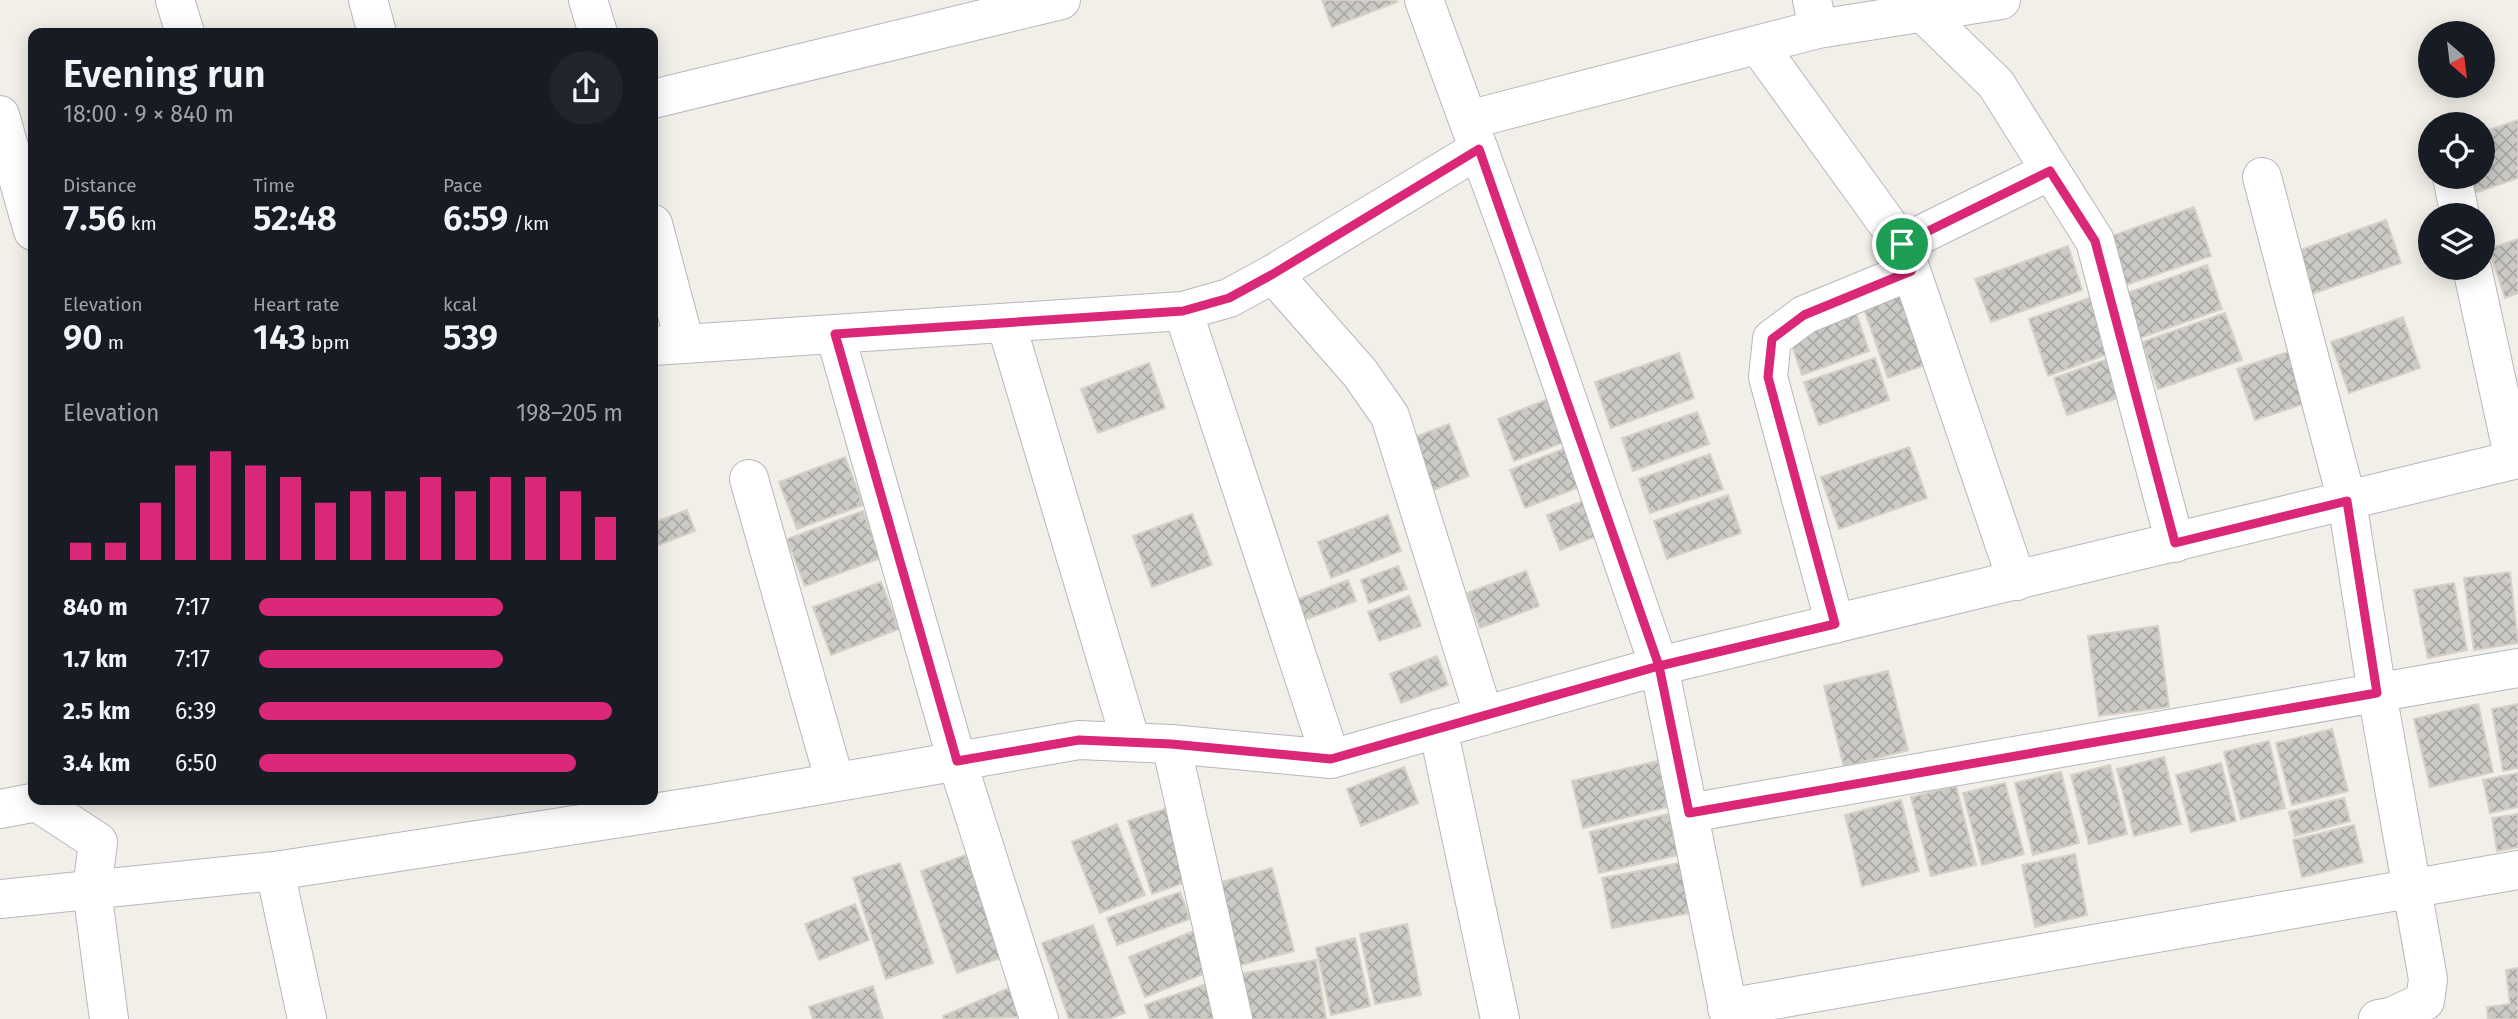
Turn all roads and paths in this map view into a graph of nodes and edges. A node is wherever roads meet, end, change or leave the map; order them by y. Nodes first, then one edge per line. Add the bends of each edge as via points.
1 (175, 0) edge
2 (368, 0) edge
3 (588, 0) edge
4 (1061, 0) edge
5 (1424, 0) edge
6 (1996, 0) edge
7 (1923, 12) junction
8 (1815, 14) edge
9 (183, 28) edge
10 (376, 28) edge
11 (596, 28) edge
12 (1758, 45) junction
13 (658, 98) edge
14 (0, 115) edge
15 (1474, 134) junction
16 (2050, 171) junction
17 (2262, 177) dead end
18 (28, 213) edge
19 (1907, 258) junction
20 (658, 262) edge
21 (1273, 274) junction
22 (2475, 280) edge
23 (1183, 311) junction
24 (1006, 323) junction
25 (835, 334) junction
26 (669, 345) edge
27 (2516, 459) edge
28 (749, 479) dead end
29 (2347, 501) junction
30 (2175, 543) junction
31 (2017, 581) junction
32 (1835, 624) junction
33 (1659, 666) junction
34 (2518, 668) edge
35 (2377, 693) junction
36 (1484, 716) junction
37 (1438, 728) junction
38 (1131, 742) junction
39 (1171, 744) junction
40 (1331, 759) junction
41 (957, 761) junction
42 (835, 782) junction
43 (658, 803) edge
44 (28, 804) edge
45 (42, 805) edge
46 (640, 805) edge
47 (0, 809) edge
48 (581, 812) edge
49 (1689, 813) junction
50 (2518, 870) edge
51 (275, 872) junction
52 (2413, 889) junction
53 (92, 890) junction
54 (0, 899) edge
55 (1729, 1014) edge
56 (99, 1016) edge
57 (307, 1019) edge
58 (1039, 1019) edge
59 (1233, 1019) edge
60 (1500, 1019) edge
61 (2378, 1019) edge

1 - 9 street
2 - 10 street
3 - 11 street
4 - 13 street
5 - 15 street
6 - 7 street
7 - 8 street
7 - 16 street via 1996,84
8 - 12 street
12 - 15 street
12 - 19 street
14 - 18 street
15 - 21 street
15 - 33 street
16 - 19 street
16 - 30 street via 2095,241
17 - 29 street
19 - 31 street
19 - 32 street via 1804,315 1772,339 1768,377
20 - 26 street
21 - 23 street via 1229,298
21 - 36 street via 1360,373 1390,416
22 - 27 street
23 - 24 street
23 - 40 street
24 - 25 street
24 - 38 street
25 - 26 street
25 - 41 street
27 - 29 street
28 - 42 street
29 - 30 street
29 - 35 street
30 - 31 street
31 - 32 street
32 - 33 street
33 - 36 street
33 - 49 street
34 - 35 street
35 - 49 street
35 - 52 street
36 - 37 street
37 - 40 street
37 - 60 street
38 - 39 street
38 - 41 street via 1079,740
39 - 40 street
39 - 59 street
41 - 42 street
41 - 58 street
42 - 43 street
44 - 47 street
45 - 53 street via 98,842
46 - 48 street
48 - 51 street
49 - 55 street
50 - 52 street
51 - 53 street
51 - 57 street
52 - 55 street
52 - 61 street via 2428,979 2425,1001
53 - 54 street
53 - 56 street

